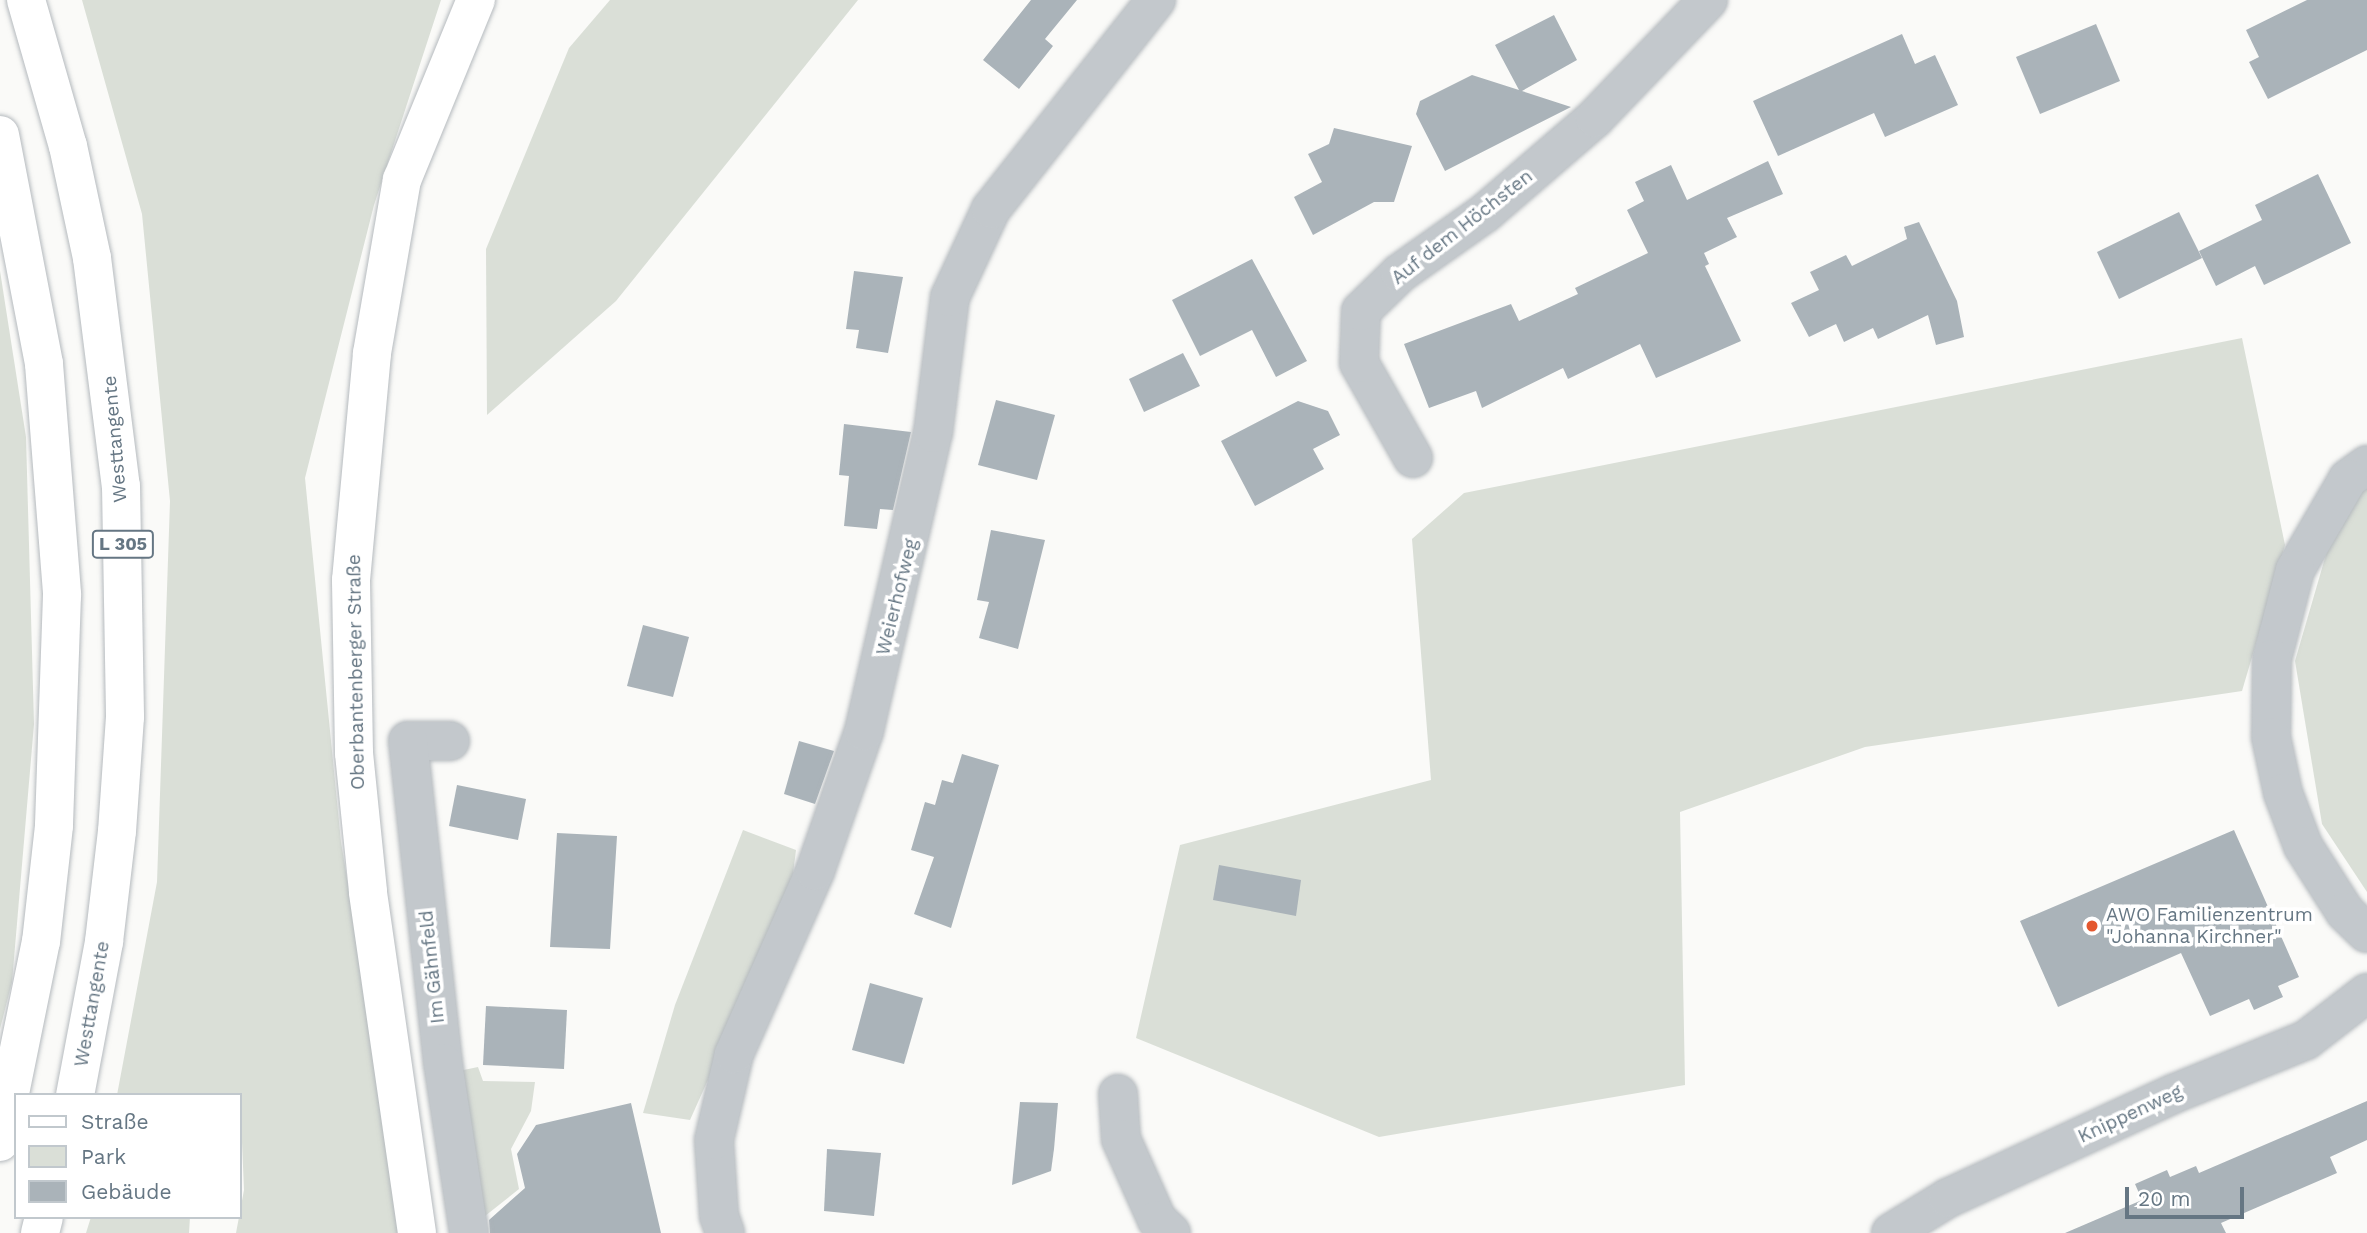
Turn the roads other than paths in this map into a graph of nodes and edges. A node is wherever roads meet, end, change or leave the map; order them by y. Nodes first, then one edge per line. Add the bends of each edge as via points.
1 (26, 0) edge
2 (476, 0) edge
3 (1156, 0) edge
4 (1708, 0) edge
5 (0, 135) edge
6 (1413, 458) dead end
7 (2367, 465) edge
8 (450, 741) dead end
9 (2367, 933) edge
10 (2367, 993) edge
11 (75, 1093) edge
12 (1118, 1094) dead end
13 (0, 1142) edge
14 (417, 1233) edge
15 (469, 1233) edge
16 (725, 1233) edge
17 (1171, 1233) edge
18 (1891, 1233) edge

1 - 11 main road, Westtangente / L 305 via 68,146 92,258 121,486 125,704 117,831 104,942
2 - 14 main road, Oberbantenberger Straße via 402,180 372,353 351,580 354,753 368,891
3 - 16 street, Weierhofweg via 991,209 950,297 933,433 864,731 815,872 731,1066 714,1140 719,1216
4 - 6 street, Auf dem Höchsten via 1595,118 1485,213 1400,273 1361,311 1359,363
5 - 13 main road via 44,364 62,595 62,710 53,839 39,954
7 - 9 street via 2348,479 2295,570 2272,659 2271,737 2283,793 2303,846 2345,912
8 - 15 street, Im Gähnfeld via 408,741 443,1063
10 - 18 street, Knippenweg via 2306,1040 2173,1094 1948,1198
12 - 17 street via 1121,1139 1157,1220

